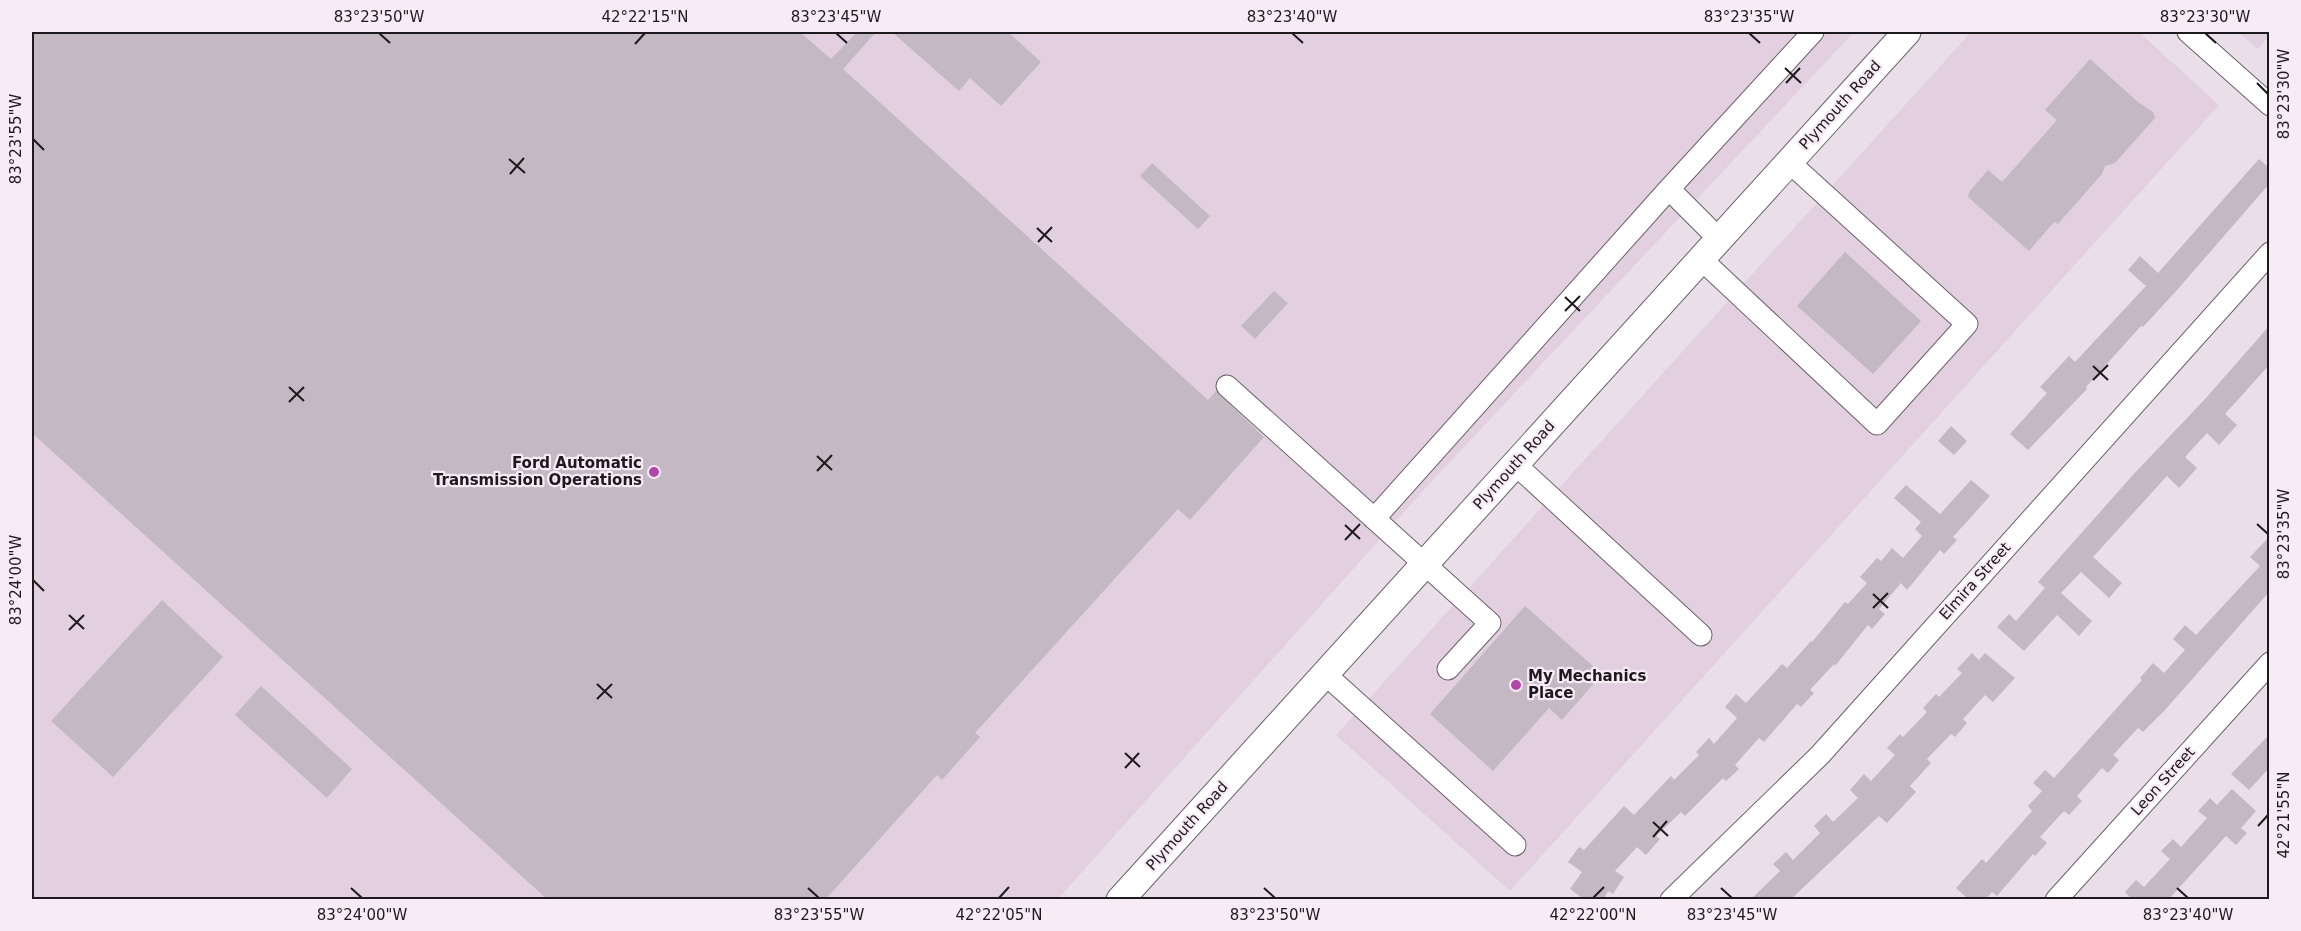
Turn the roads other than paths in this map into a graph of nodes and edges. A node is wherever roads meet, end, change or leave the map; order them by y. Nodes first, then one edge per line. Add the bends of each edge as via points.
1 (1812, 32) edge
2 (1907, 32) edge
3 (2188, 32) edge
4 (2270, 105) edge
5 (1789, 162) junction
6 (1669, 189) junction
7 (1710, 249) junction
8 (2270, 253) edge
9 (1227, 386) dead end
10 (1515, 464) junction
11 (1374, 519) junction
12 (1424, 565) junction
13 (1701, 635) dead end
14 (2270, 663) edge
15 (1448, 669) dead end
16 (1325, 674) junction
17 (1515, 845) dead end
18 (1120, 900) edge
19 (1671, 900) edge
20 (2056, 900) edge

1 - 6 street
2 - 5 main road, Plymouth Road
3 - 4 street
5 - 7 main road, Plymouth Road
5 - 7 street via 1967,324 1877,424
6 - 7 street
6 - 11 street
7 - 10 main road, Plymouth Road
8 - 19 street, Elmira Street via 1820,755
9 - 11 street
10 - 12 main road, Plymouth Road
10 - 13 street
11 - 12 street
12 - 15 street via 1490,623
12 - 16 main road, Plymouth Road
14 - 20 street, Leon Street
16 - 17 street
16 - 18 main road, Plymouth Road

